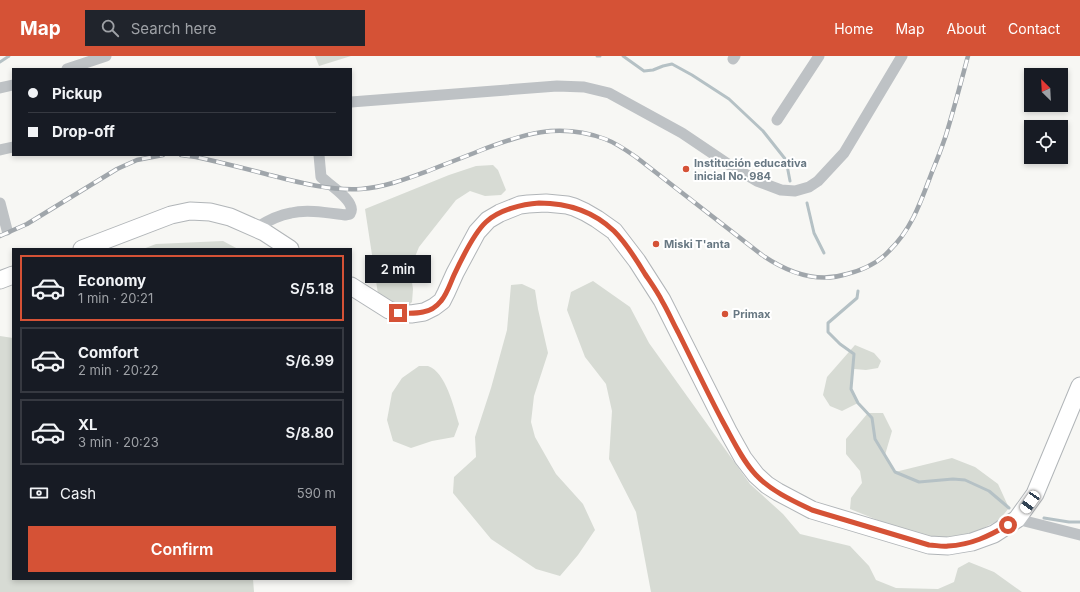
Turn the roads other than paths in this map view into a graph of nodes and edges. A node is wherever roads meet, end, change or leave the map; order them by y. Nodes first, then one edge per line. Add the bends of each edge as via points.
1 (106, 56) edge
2 (819, 56) edge
3 (902, 56) edge
4 (70, 68) edge
5 (12, 85) edge
6 (0, 88) edge
7 (352, 102) edge
8 (777, 120) dead end
9 (12, 147) edge
10 (0, 150) edge
11 (319, 156) edge
12 (0, 203) edge
13 (256, 228) junction
14 (7, 230) dead end
15 (85, 248) edge
16 (288, 248) edge
17 (12, 275) edge
18 (0, 280) edge
19 (352, 287) edge
20 (1080, 386) edge
21 (1017, 518) junction
22 (1080, 535) edge

1 - 4 street
2 - 8 street
3 - 7 street via 844,153 818,181 795,191 781,190 756,181 682,133 609,93 584,86
5 - 6 street
9 - 10 street
11 - 13 street via 321,177 350,204 350,214 292,212
12 - 14 street
13 - 15 highway via 223,215 190,211
13 - 16 highway
17 - 18 highway
19 - 21 highway via 389,310 412,314 424,312 442,301 477,232 488,220 520,205 546,203 574,207 597,218 614,231 637,261 662,300 743,458 767,485 812,510 929,545 948,546 972,542 994,534
20 - 21 highway via 1035,494
21 - 22 street

